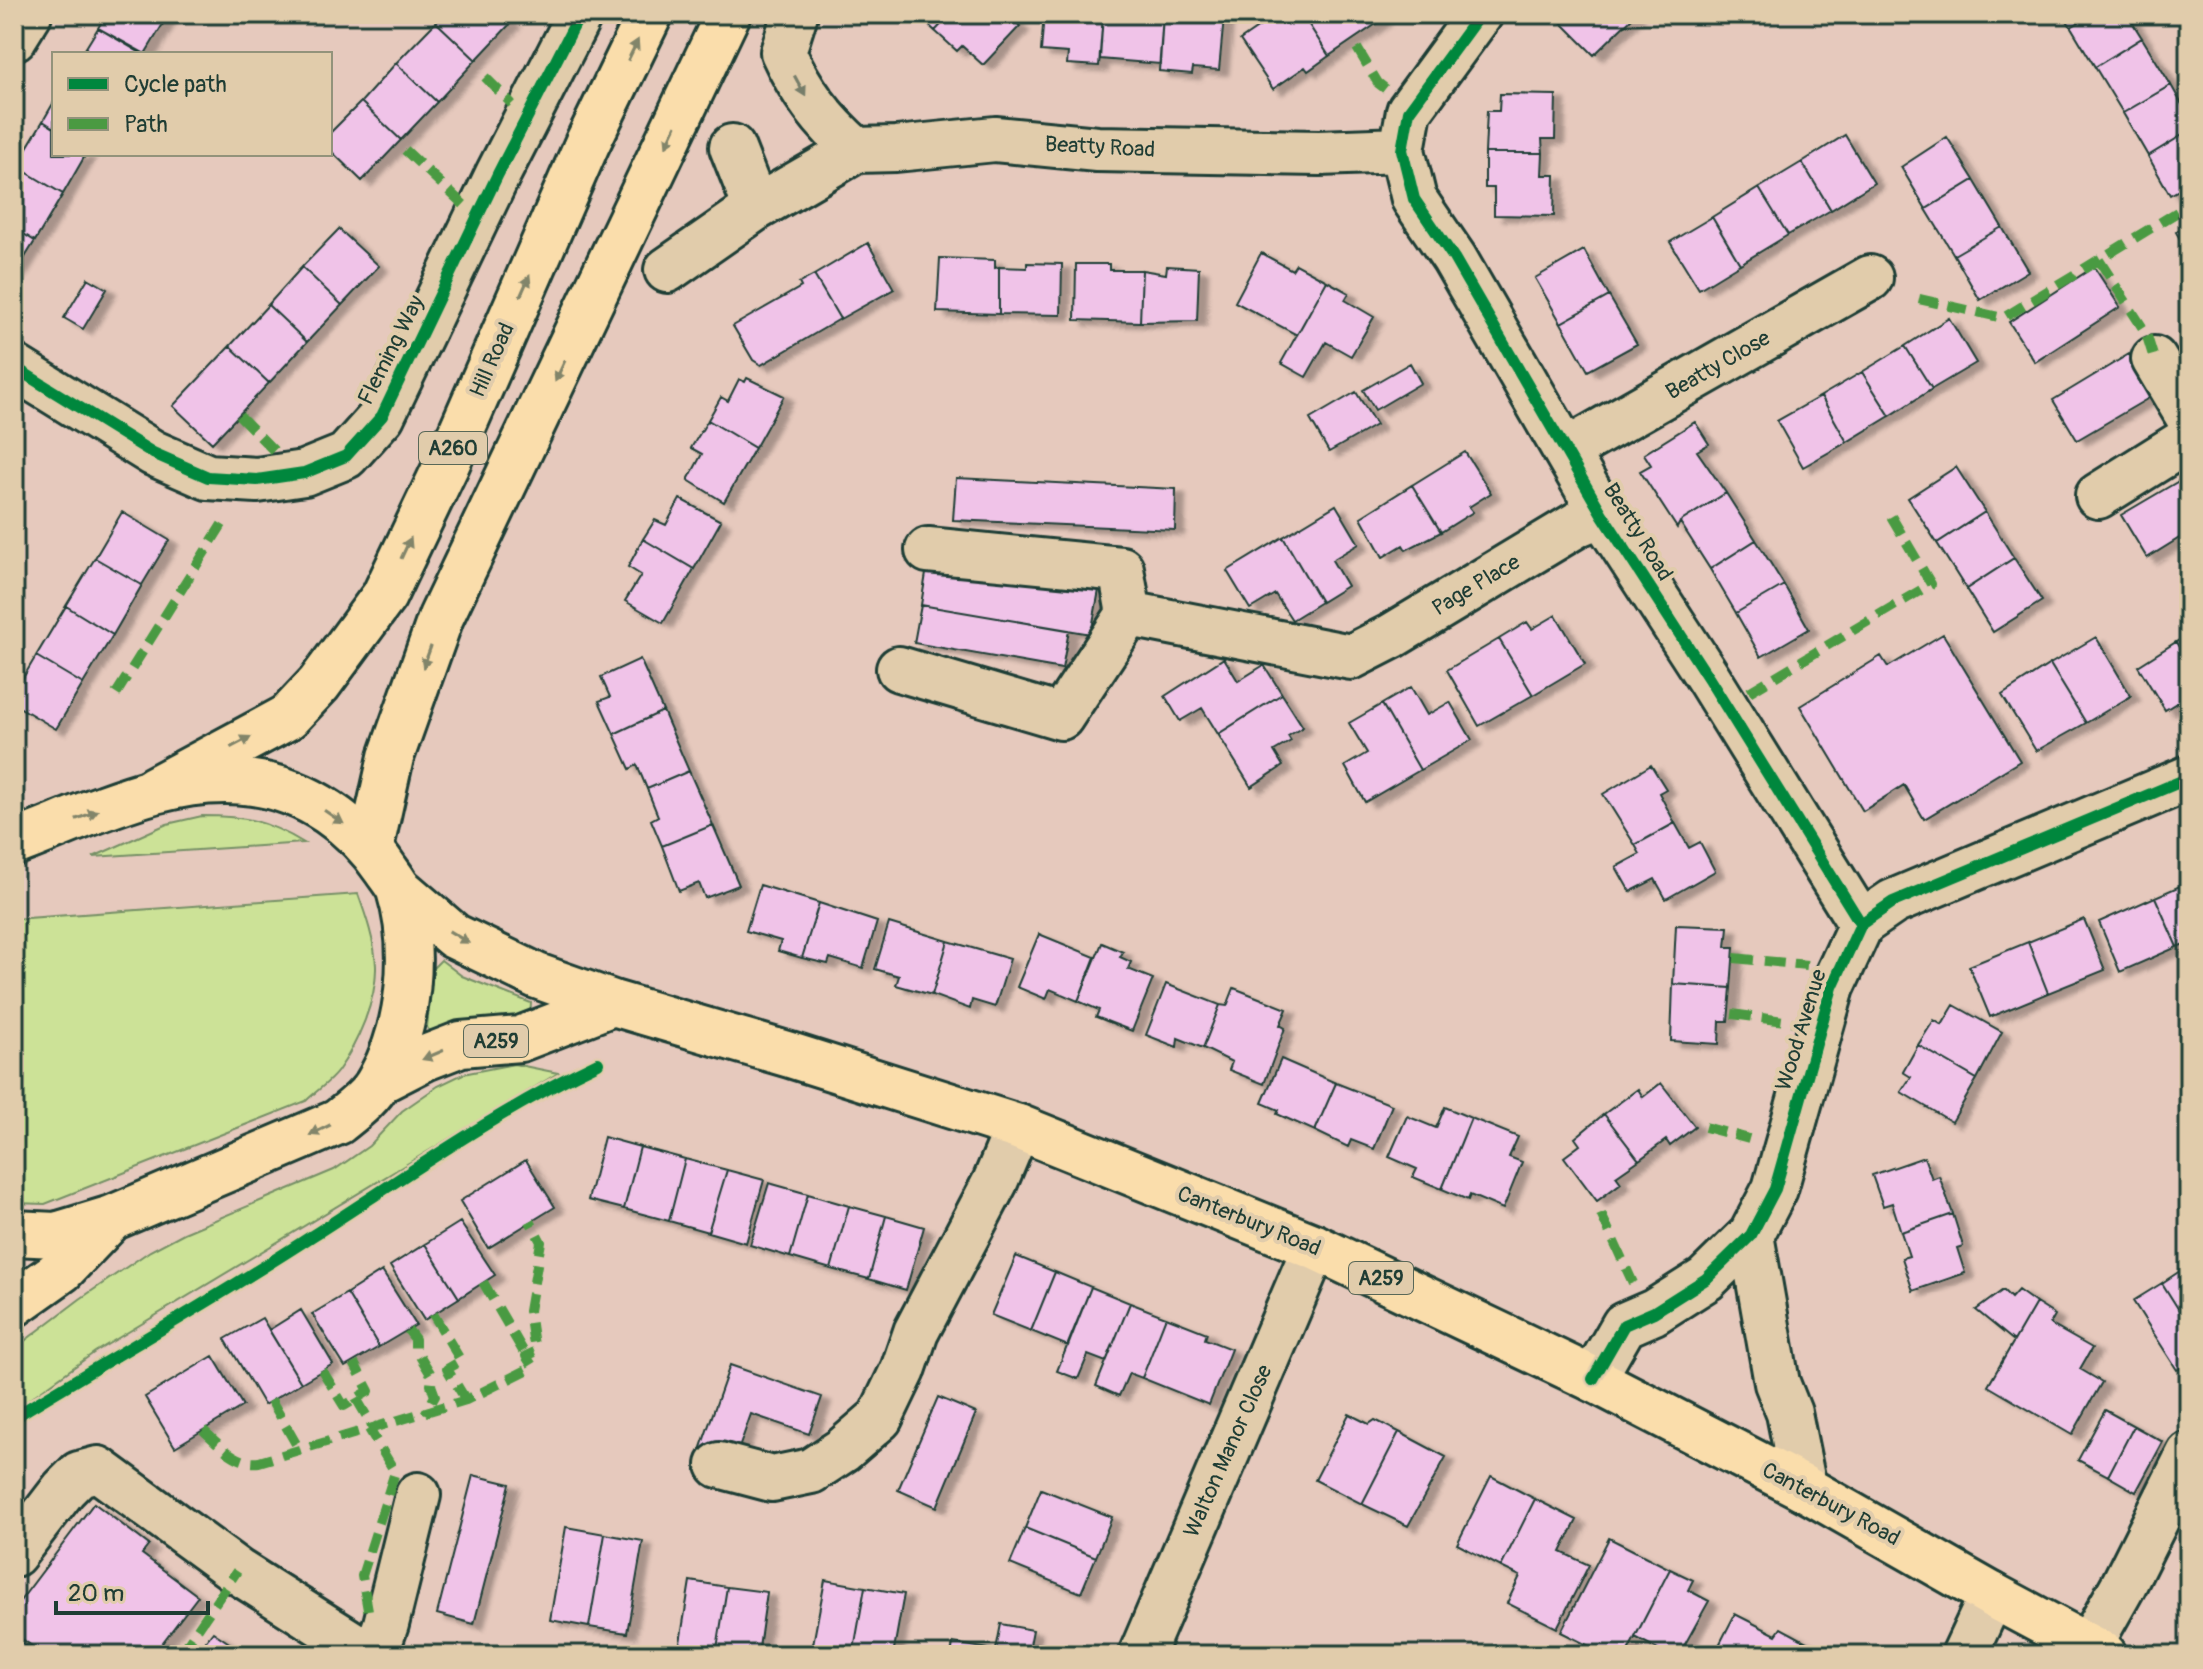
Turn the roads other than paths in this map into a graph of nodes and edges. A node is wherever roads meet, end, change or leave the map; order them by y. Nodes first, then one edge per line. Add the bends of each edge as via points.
1 (29, 14) edge
2 (580, 14) edge
3 (650, 14) edge
4 (728, 14) edge
5 (795, 14) edge
6 (1480, 14) edge
7 (14, 38) edge
8 (732, 147) dead end
9 (856, 150) junction
10 (1402, 150) junction
11 (756, 208) junction
12 (667, 270) dead end
13 (1870, 278) dead end
14 (2154, 359) dead end
15 (14, 367) edge
16 (2189, 418) edge
17 (2189, 439) edge
18 (1566, 451) junction
19 (2098, 496) dead end
20 (1602, 514) junction
21 (928, 550) dead end
22 (1129, 614) junction
23 (899, 669) dead end
24 (2189, 778) edge
25 (148, 792) junction
26 (14, 843) edge
27 (371, 847) junction
28 (398, 888) junction
29 (1861, 924) junction
30 (613, 1003) junction
31 (380, 1081) junction
32 (1018, 1127) junction
33 (112, 1218) junction
34 (14, 1233) edge
35 (1751, 1235) junction
36 (1315, 1247) junction
37 (14, 1304) edge
38 (1593, 1379) junction
39 (2189, 1454) edge
40 (719, 1465) dead end
41 (1804, 1488) junction
42 (418, 1495) dead end
43 (14, 1554) edge
44 (1992, 1595) junction
45 (2096, 1651) edge
46 (372, 1655) edge
47 (1141, 1655) edge
48 (1964, 1655) edge

1 - 7 street
2 - 15 street, Fleming Way via 382,416 346,456 304,473 257,480 208,477 153,453
25 -> 3 main road, Hill Road / A260 via 288,717 384,596
4 -> 27 main road, A260 via 441,617 391,757
5 -> 9 street via 783,52 806,97
6 - 10 street via 1409,111
8 - 11 street
9 - 10 street, Beatty Road via 995,139 1111,149
9 - 11 street
10 - 18 street, Beatty Road via 1414,199
11 - 12 street
13 - 18 street, Beatty Close
14 - 16 street
17 - 19 street
18 - 20 street, Beatty Road
20 - 22 street, Page Place via 1351,657
20 - 29 street, Beatty Road
21 - 22 street via 1121,569
22 - 23 street via 1061,717
24 - 29 street via 1893,902
26 -> 25 main road
25 -> 27 main road via 206,782 253,783 295,794 338,818
27 - 28 main road
28 -> 30 main road, Canterbury Road / A259 via 454,936 537,976
28 - 31 main road via 408,945 407,993 401,1030
29 - 35 street, Wood Avenue via 1832,987 1775,1189
30 -> 31 main road, A259 via 520,1039 461,1044
30 - 32 main road, Canterbury Road / A259
31 -> 33 main road via 338,1122
32 - 36 main road, Canterbury Road / A259
32 - 40 street via 916,1332 880,1418 811,1471 772,1479
33 - 34 main road via 56,1235
33 - 37 main road via 62,1270
35 - 38 street, Wood Avenue via 1706,1279 1624,1325
35 - 41 street via 1777,1383 1789,1413
36 - 38 main road, Canterbury Road / A259
36 - 47 street, Walton Manor Close
38 - 41 main road, Canterbury Road / A259
39 - 45 street
41 - 44 main road, Canterbury Road / A259
42 - 46 street via 386,1624
43 - 46 street via 64,1489 79,1474 98,1469 237,1571
44 - 45 main road, Canterbury Road / A259
44 - 48 street

